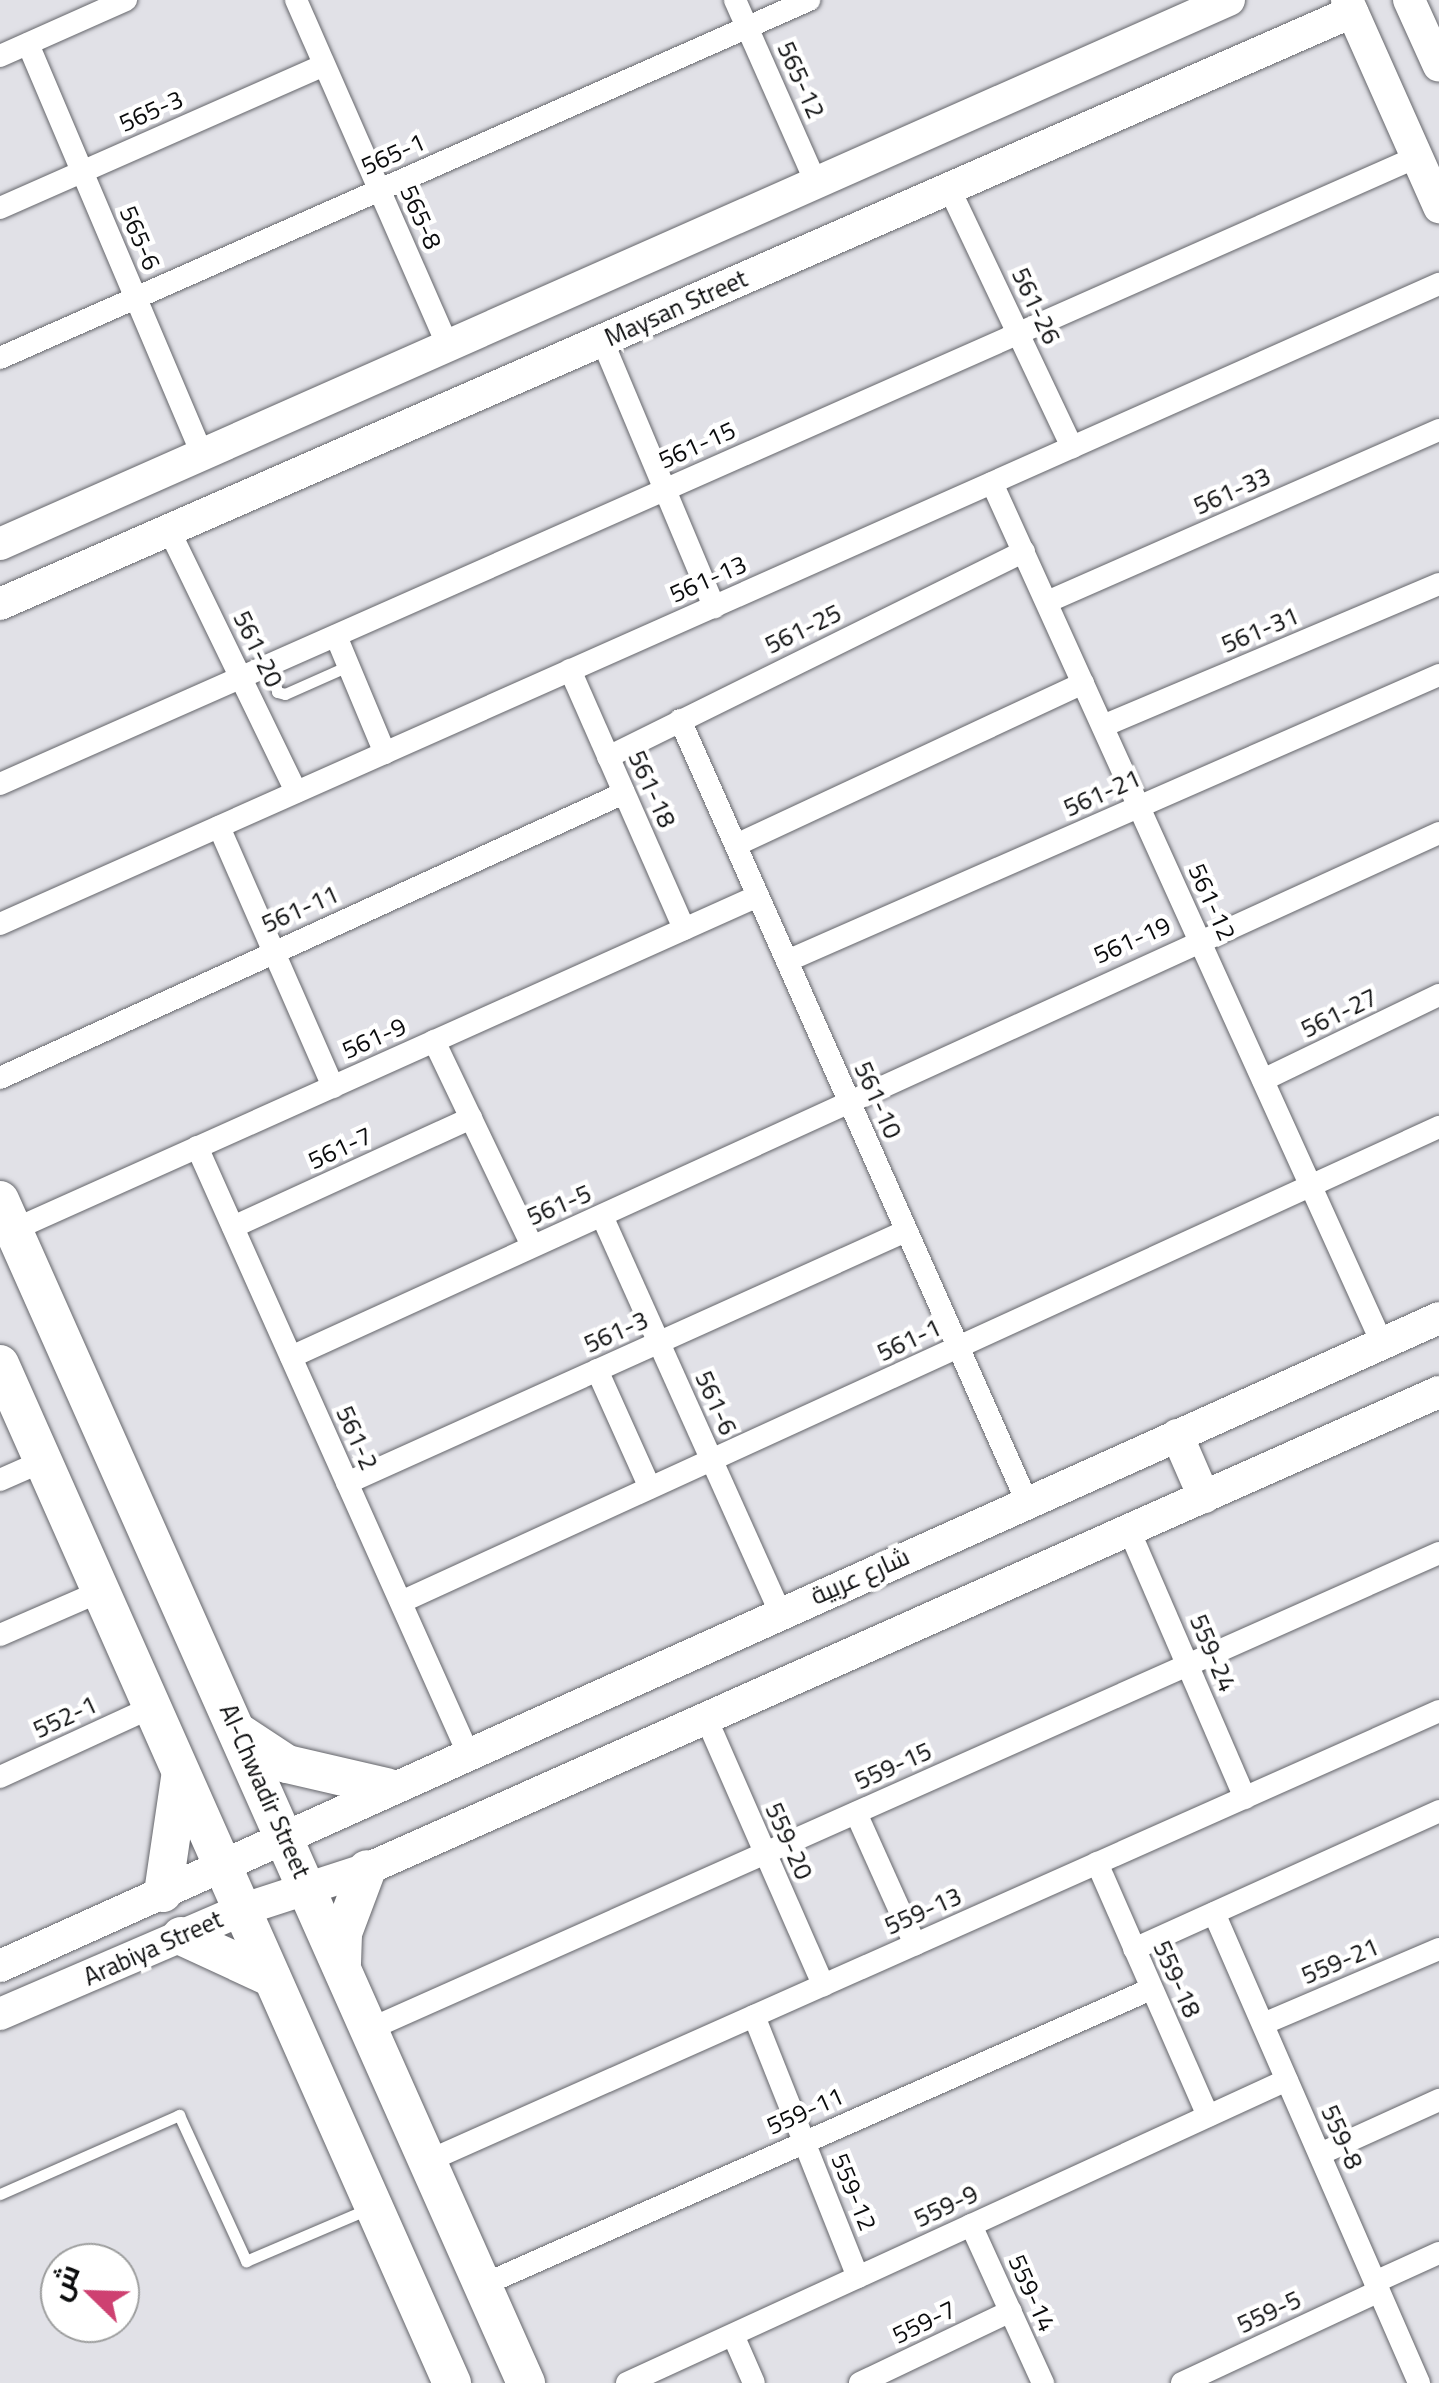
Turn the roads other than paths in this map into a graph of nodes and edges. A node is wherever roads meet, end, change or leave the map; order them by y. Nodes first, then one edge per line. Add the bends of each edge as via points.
1 (126, 0) edge
2 (296, 0) edge
3 (735, 0) edge
4 (809, 0) edge
5 (1229, 0) edge
6 (1408, 0) edge
7 (1349, 6) edge
8 (747, 28) junction
9 (28, 44) junction
10 (0, 56) edge
11 (324, 64) junction
12 (1439, 66) edge
13 (1416, 156) junction
14 (82, 172) junction
15 (816, 183) junction
16 (949, 188) junction
17 (379, 190) junction
18 (1439, 207) edge
19 (0, 208) edge
20 (596, 280) junction
21 (1439, 284) edge
22 (136, 298) junction
23 (1018, 333) junction
24 (611, 336) junction
25 (448, 346) junction
26 (0, 358) edge
27 (1439, 430) edge
28 (1072, 447) junction
29 (202, 454) junction
30 (992, 482) junction
31 (665, 490) junction
32 (169, 530) junction
33 (0, 544) edge
34 (1024, 551) junction
35 (1439, 584) edge
36 (1047, 602) junction
37 (0, 604) edge
38 (714, 606) junction
39 (336, 636) junction
40 (270, 665) junction
41 (348, 666) junction
42 (570, 670) junction
43 (1439, 675) edge
44 (242, 677) junction
45 (1083, 682) junction
46 (680, 720) junction
47 (1103, 726) junction
48 (385, 753) junction
49 (608, 757) junction
50 (0, 784) edge
51 (296, 792) junction
52 (624, 793) junction
53 (1139, 806) junction
54 (220, 826) junction
55 (1439, 833) edge
56 (736, 845) junction
57 (758, 896) junction
58 (0, 924) edge
59 (684, 929) junction
60 (1199, 940) junction
61 (271, 952) junction
62 (787, 961) junction
63 (1439, 995) edge
64 (434, 1041) junction
65 (0, 1078) edge
66 (1263, 1080) junction
67 (333, 1087) junction
68 (848, 1099) junction
69 (471, 1118) junction
70 (1439, 1126) edge
71 (198, 1147) junction
72 (1311, 1185) junction
73 (5, 1214) edge
74 (602, 1216) junction
75 (233, 1227) junction
76 (906, 1231) junction
77 (532, 1246) junction
78 (1439, 1318) edge
79 (659, 1342) junction
80 (1382, 1344) junction
81 (958, 1347) junction
82 (291, 1357) junction
83 (597, 1370) junction
84 (3, 1378) edge
85 (1439, 1392) edge
86 (1177, 1435) junction
87 (43, 1460) junction
88 (712, 1460) junction
89 (0, 1480) edge
90 (348, 1483) junction
91 (650, 1488) junction
92 (1204, 1497) junction
93 (1026, 1502) junction
94 (1129, 1530) junction
95 (1439, 1553) edge
96 (100, 1591) junction
97 (401, 1602) junction
98 (780, 1612) junction
99 (0, 1635) edge
100 (1188, 1664) junction
101 (152, 1707) junction
102 (1439, 1711) edge
103 (706, 1718) junction
104 (237, 1730) junction
105 (467, 1751) junction
106 (180, 1770) junction
107 (0, 1777) edge
108 (388, 1787) junction
109 (1245, 1798) junction
110 (1439, 1810) edge
111 (856, 1813) junction
112 (283, 1839) junction
113 (764, 1854) junction
114 (1097, 1864) junction
115 (220, 1867) junction
116 (367, 1869) junction
117 (308, 1886) junction
118 (164, 1893) junction
119 (244, 1908) junction
120 (1214, 1912) junction
121 (181, 1936) junction
122 (915, 1944) junction
123 (1439, 1948) edge
124 (1134, 1949) junction
125 (0, 1966) edge
126 (342, 1966) junction
127 (272, 1978) junction
128 (823, 1985) junction
129 (1151, 1989) junction
130 (0, 2014) edge
131 (754, 2016) junction
132 (1263, 2024) junction
133 (370, 2029) junction
134 (1287, 2080) junction
135 (1439, 2100) edge
136 (1208, 2116) junction
137 (804, 2141) junction
138 (1320, 2154) junction
139 (428, 2161) junction
140 (0, 2194) edge
141 (374, 2206) junction
142 (972, 2225) junction
143 (1439, 2253) edge
144 (858, 2277) junction
145 (483, 2285) junction
146 (1377, 2286) junction
147 (1010, 2311) junction
148 (732, 2334) junction
149 (452, 2383) edge
150 (526, 2383) edge
151 (627, 2383) edge
152 (754, 2383) edge
153 (860, 2383) edge
154 (1044, 2383) edge
155 (1182, 2383) edge
156 (1419, 2383) edge

1 - 9 street
2 - 11 street, 565-8
3 - 8 street, 565-12
4 - 8 street, 565-1
5 - 15 main road
6 - 12 main road
7 - 13 main road
7 - 16 main road, Maysan Street
8 - 15 street, 565-12
8 - 17 street, 565-1
9 - 10 street
9 - 14 street, 565-6
11 - 14 street, 565-3
11 - 17 street, 565-8
13 - 18 main road
13 - 23 street, 561-15
14 - 19 street, 565-3
14 - 22 street, 565-6
15 - 20 main road
16 - 23 street, 561-26
16 - 24 main road, Maysan Street
17 - 22 street, 565-1
17 - 25 street, 565-8
20 - 24 main road
20 - 25 main road
21 - 28 street, 561-13
22 - 26 street, 565-1
22 - 29 street, 565-6
23 - 28 street, 561-26
23 - 31 street, 561-15
24 - 31 street
24 - 32 main road, Maysan Street
25 - 29 main road
27 - 36 street, 561-33
28 - 30 street, 561-13
29 - 33 main road
30 - 34 street, 561-12
30 - 38 street, 561-13
31 - 38 street
31 - 39 street, 561-15
32 - 37 main road, Maysan Street
32 - 44 street, 561-20
34 - 36 street, 561-12
34 - 46 street, 561-25
35 - 47 street, 561-31
36 - 45 street, 561-12
38 - 42 street, 561-13
39 - 40 street, 561-15
39 - 41 street
40 - 41 lane via 276,692 284,694
40 - 44 street, 561-15
41 - 48 street
42 - 48 street, 561-13
42 - 49 street, 561-18
43 - 53 street, 561-21
44 - 50 street, 561-15
44 - 51 street, 561-20
45 - 47 street, 561-12
45 - 56 street
46 - 49 street, 561-25
46 - 56 street, 561-10
47 - 53 street, 561-12
48 - 51 street, 561-13
49 - 52 street, 561-18
51 - 54 street, 561-13
52 - 59 street, 561-18
52 - 61 street, 561-11
53 - 60 street, 561-12
53 - 62 street, 561-21
54 - 58 street, 561-13
54 - 61 street
55 - 60 street, 561-19
56 - 57 street, 561-10
57 - 59 street, 561-9
57 - 62 street, 561-10
59 - 64 street, 561-9
60 - 66 street, 561-12
60 - 68 street, 561-19
61 - 65 street, 561-11
61 - 67 street
62 - 68 street, 561-10
63 - 66 street, 561-27
64 - 67 street, 561-9
64 - 69 street
66 - 72 street, 561-12
67 - 71 street, 561-9
68 - 74 street, 561-5
68 - 76 street, 561-10
69 - 75 street, 561-7
69 - 77 street
70 - 72 street, 561-1
71 - 73 street, 561-9
71 - 75 street, 561-2
72 - 80 street, 561-12
72 - 81 street, 561-1
73 - 104 main road, Al-Chwadir Street
74 - 77 street, 561-5
74 - 79 street, 561-6
75 - 82 street, 561-2
76 - 79 street, 561-3
76 - 81 street, 561-10
77 - 82 street, 561-5
78 - 80 main road, شارع عربية
79 - 83 street, 561-3
79 - 88 street, 561-6
80 - 86 main road, شارع عربية
81 - 88 street, 561-1
81 - 93 street, 561-10
82 - 90 street, 561-2
83 - 90 street, 561-3
83 - 91 street
84 - 87 main road
85 - 92 main road
86 - 92 main road
86 - 93 main road, شارع عربية
87 - 89 street
87 - 96 main road
88 - 91 street, 561-1
88 - 98 street, 561-6
90 - 97 street, 561-2
91 - 97 street, 561-1
92 - 94 main road
93 - 98 main road, شارع عربية
94 - 100 street, 559-24
94 - 103 main road
95 - 100 street, 559-15
96 - 99 street
96 - 101 main road
97 - 105 street, 561-2
98 - 105 main road, شارع عربية
100 - 109 street, 559-24
100 - 111 street, 559-15
101 - 106 main road
101 - 107 street, 552-1
102 - 109 street, 559-13
103 - 113 street, 559-20
103 - 116 main road
104 - 108 main road via 287,1764
104 - 112 main road, Al-Chwadir Street
105 - 108 main road, شارع عربية
106 - 115 main road
106 - 118 main road
108 - 112 main road, شارع عربية
109 - 114 street, 559-13
110 - 120 street
111 - 113 street, 559-15
111 - 122 street
112 - 115 main road, Arabiya Street
112 - 117 main road, Al-Chwadir Street
113 - 128 street, 559-20
113 - 133 street, 559-15
114 - 122 street, 559-13
114 - 124 street, 559-18
115 - 118 main road, Arabiya Street
115 - 119 main road
116 - 117 main road
116 - 126 main road via 343,1933
117 - 119 main road, Arabiya Street
117 - 126 main road, Al-Chwadir Street
118 - 125 main road, Arabiya Street
119 - 121 main road, Arabiya Street
119 - 127 main road
120 - 124 street
120 - 132 street, 559-8
121 - 127 main road
121 - 130 main road, Arabiya Street
122 - 128 street, 559-13
123 - 132 street, 559-21
124 - 129 street, 559-18
126 - 133 main road, Al-Chwadir Street
127 - 141 main road
128 - 131 street, 559-13
129 - 136 street, 559-18
129 - 137 street, 559-11
131 - 137 street, 559-12
131 - 139 street, 559-13
132 - 134 street, 559-8
133 - 139 main road, Al-Chwadir Street
134 - 136 street, 559-9
134 - 138 street, 559-8
135 - 138 street
136 - 142 street, 559-9
137 - 144 street, 559-12
137 - 145 street, 559-11
138 - 146 street, 559-8
139 - 145 main road, Al-Chwadir Street
140 - 141 lane via 179,2115 246,2260
141 - 149 main road
142 - 144 street, 559-9
142 - 147 street, 559-14
143 - 146 street, 559-5
144 - 148 street, 559-9
145 - 150 main road, Al-Chwadir Street
146 - 155 street, 559-5
146 - 156 street, 559-8
147 - 153 street, 559-7
147 - 154 street, 559-14
148 - 151 street, 559-9
148 - 152 street

